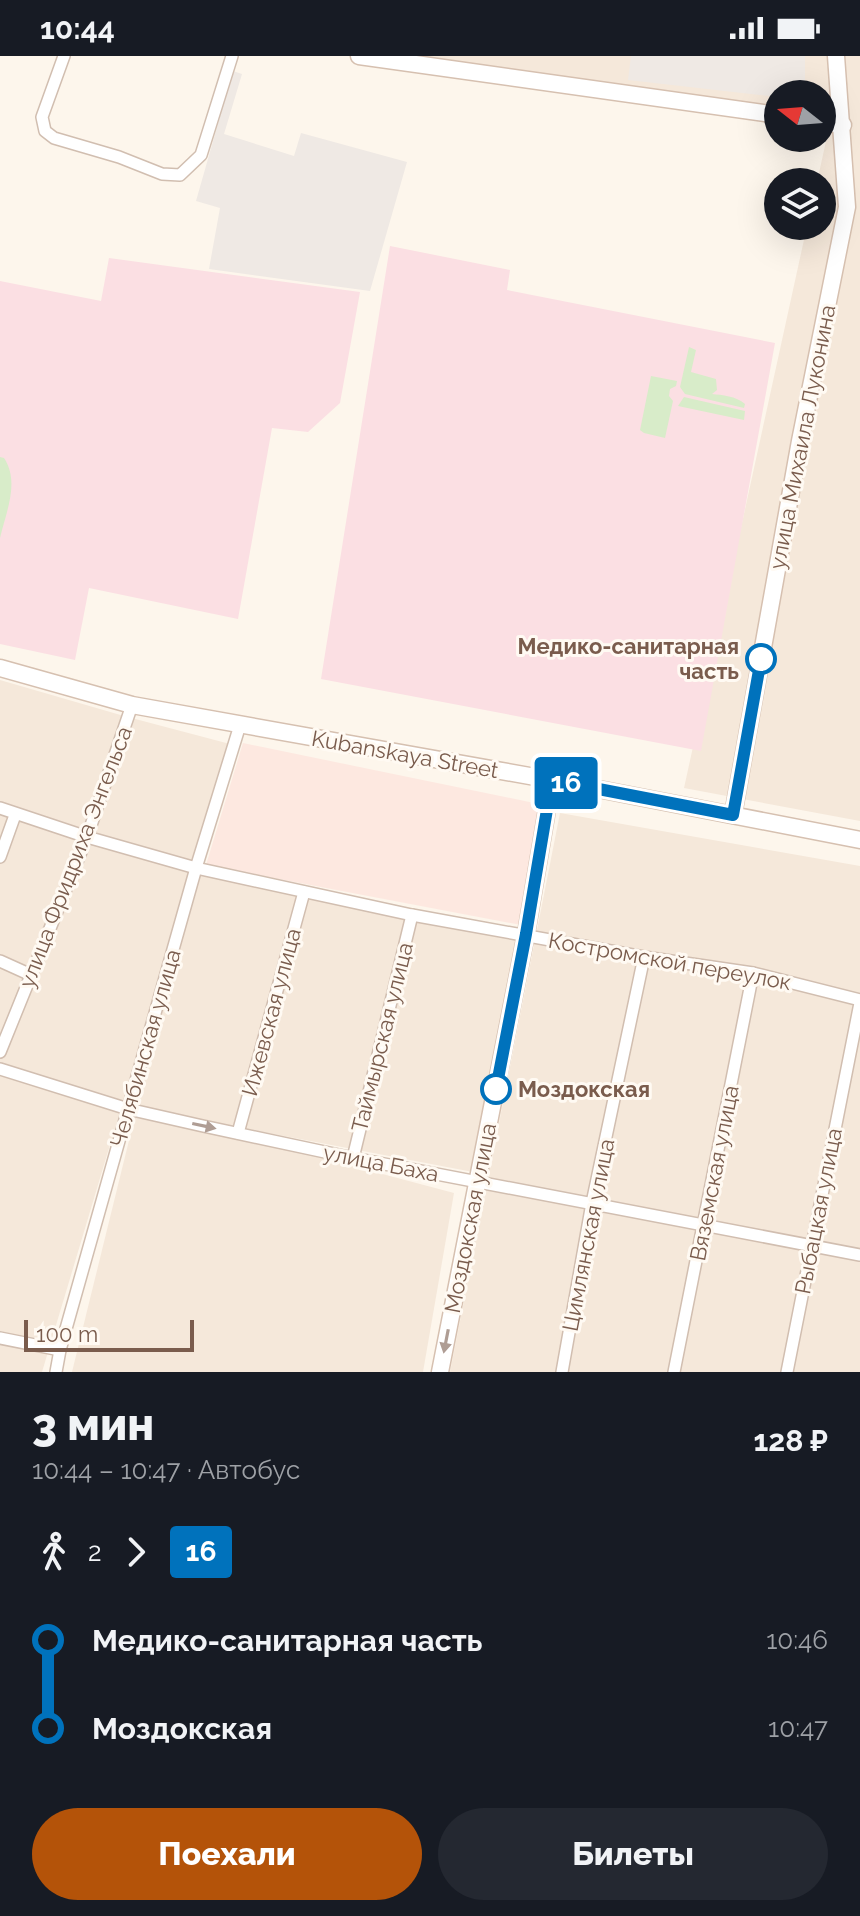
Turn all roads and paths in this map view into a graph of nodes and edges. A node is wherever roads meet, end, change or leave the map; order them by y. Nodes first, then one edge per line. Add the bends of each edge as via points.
1 (64, 56) edge
2 (232, 56) edge
3 (359, 56) edge
4 (836, 56) edge
5 (764, 113) edge
6 (836, 124) edge
7 (843, 125) junction
8 (0, 668) edge
9 (132, 705) junction
10 (240, 725) junction
11 (552, 780) junction
12 (0, 808) edge
13 (15, 815) junction
14 (733, 815) junction
15 (87, 837) junction
16 (860, 840) edge
17 (0, 857) edge
18 (196, 868) junction
19 (304, 892) junction
20 (412, 915) junction
21 (526, 934) junction
22 (644, 957) junction
23 (0, 961) edge
24 (753, 973) junction
25 (31, 975) junction
26 (860, 1002) edge
27 (0, 1052) edge
28 (0, 1069) edge
29 (128, 1109) junction
30 (238, 1133) junction
31 (353, 1158) junction
32 (478, 1182) junction
33 (592, 1203) junction
34 (703, 1224) junction
35 (810, 1247) junction
36 (860, 1255) edge
37 (0, 1338) edge
38 (60, 1350) junction
39 (56, 1372) edge
40 (440, 1372) edge
41 (562, 1372) edge
42 (674, 1372) edge
43 (787, 1372) edge

1 - 2 street via 42,117 45,131 162,174 180,175 201,155
3 - 5 main road
4 - 7 main road, улица Михаила Луконина
6 - 7 main road
7 - 14 main road, улица Михаила Луконина via 847,207
8 - 9 main road, Kubanskaya Street
9 - 10 main road, Kubanskaya Street
9 - 15 street, улица Фридриха Энгельса
10 - 11 main road, Kubanskaya Street
10 - 18 street, Челябинская улица
11 - 14 main road, Kubanskaya Street
11 - 21 main road, Моздокская улица
12 - 13 street, Костромской переулок
13 - 15 street, Костромской переулок
13 - 17 street
14 - 16 main road, Kubanskaya Street
15 - 18 street, Костромской переулок
15 - 25 street, улица Фридриха Энгельса
18 - 19 street, Костромской переулок
18 - 29 street, Челябинская улица
19 - 20 street, Костромской переулок
19 - 30 street, Ижевская улица
20 - 21 street, Костромской переулок
20 - 31 street, Таймырская улица
21 - 22 street, Костромской переулок
21 - 32 main road, Моздокская улица
22 - 24 street, Костромской переулок
22 - 33 street, Цимлянская улица
23 - 25 street
24 - 26 street, Костромской переулок
24 - 34 street, Вяземская улица
25 - 27 street, улица Фридриха Энгельса
26 - 35 street, Рыбацкая улица
28 - 29 street, улица Баха
29 -> 30 street, улица Баха
29 - 38 street, Челябинская улица
30 - 31 street, улица Баха
31 - 32 street, улица Баха
32 - 33 street, улица Баха
32 -> 40 main road, Моздокская улица
33 - 34 street, улица Баха
33 - 41 street, Цимлянская улица
34 - 35 street, улица Баха
34 - 42 street, Вяземская улица
35 - 36 street, улица Баха
35 - 43 street, Рыбацкая улица
37 - 38 street
38 - 39 street, Челябинская улица

